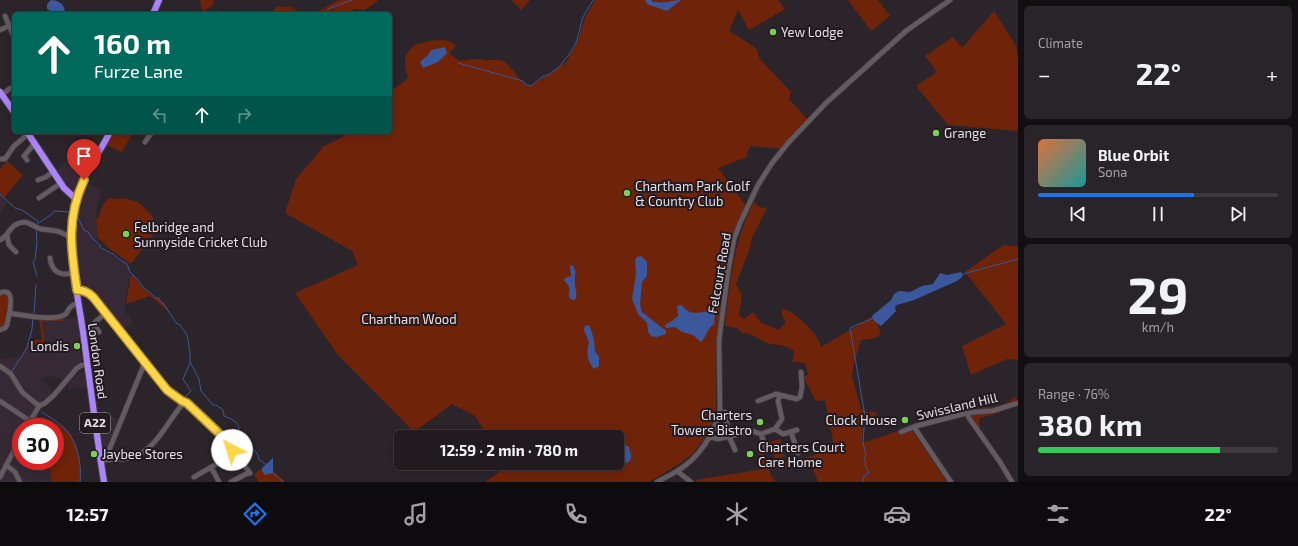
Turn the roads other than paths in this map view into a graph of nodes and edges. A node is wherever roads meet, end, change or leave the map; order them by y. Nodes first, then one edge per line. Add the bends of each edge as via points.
1 (159, 0) edge
2 (950, 0) edge
3 (154, 12) edge
4 (4, 16) dead end
5 (9, 26) junction
6 (0, 30) edge
7 (12, 33) edge
8 (12, 88) edge
9 (1, 93) edge
10 (12, 109) edge
11 (27, 134) edge
12 (29, 134) edge
13 (109, 134) edge
14 (151, 134) edge
15 (145, 142) dead end
16 (34, 143) junction
17 (0, 159) edge
18 (27, 160) dead end
19 (54, 172) junction
20 (38, 180) dead end
21 (61, 183) junction
22 (39, 198) dead end
23 (76, 199) junction
24 (7, 235) junction
25 (71, 236) junction
26 (0, 240) edge
27 (16, 252) dead end
28 (50, 258) dead end
29 (74, 273) junction
30 (77, 290) junction
31 (0, 294) edge
32 (78, 303) junction
33 (9, 312) junction
34 (106, 313) junction
35 (95, 328) junction
36 (0, 330) edge
37 (89, 332) dead end
38 (99, 332) dead end
39 (145, 362) junction
40 (86, 365) junction
41 (0, 366) edge
42 (800, 372) dead end
43 (780, 395) junction
44 (0, 401) edge
45 (182, 401) junction
46 (758, 401) dead end
47 (1018, 403) edge
48 (39, 406) junction
49 (725, 412) dead end
50 (967, 413) junction
51 (26, 418) edge
52 (32, 418) edge
53 (914, 427) junction
54 (775, 429) junction
55 (797, 430) dead end
56 (791, 432) junction
57 (901, 432) dead end
58 (762, 434) junction
59 (729, 436) junction
60 (710, 437) junction
61 (735, 450) dead end
62 (767, 451) dead end
63 (798, 453) dead end
64 (12, 454) edge
65 (103, 460) junction
66 (6, 465) junction
67 (677, 471) junction
68 (0, 477) edge
69 (194, 477) dead end
70 (20, 482) edge
71 (104, 482) edge
72 (219, 482) edge
73 (231, 482) edge
74 (657, 482) edge
75 (691, 482) edge
76 (951, 482) edge
77 (1012, 482) edge

1 - 3 highway
2 - 60 street, Felcourt Road via 906,31 826,103 789,142 758,185 740,224 731,256 719,340 720,411
4 - 5 street
5 - 6 street
5 - 7 street
8 - 9 street
9 - 10 highway
11 - 17 street via 5,158
12 - 16 highway
13 - 23 highway, London Road / A22
14 - 15 street
16 - 18 street via 24,156
16 - 19 highway
19 - 20 street
19 - 21 highway
21 - 22 street
21 - 23 highway
23 - 25 highway, London Road / A22
24 - 25 street via 14,225 23,222
24 - 26 street
24 - 27 street via 10,245
25 - 29 highway, London Road / A22
28 - 29 street via 54,270 64,274
29 - 30 highway, London Road / A22
30 - 32 highway, London Road / A22
30 - 34 street via 88,292
31 - 33 street via 4,292 10,295
32 - 33 street via 62,316 36,317
32 - 40 highway, London Road / A22
33 - 36 street via 6,327
34 - 35 street via 95,322
34 - 39 street
35 - 37 street
35 - 38 street
39 - 45 street via 167,390
39 - 65 street
40 - 48 street via 77,368 55,394
40 - 65 highway, London Road / A22
41 - 48 street via 11,374 22,392
42 - 43 street via 800,397 797,399
43 - 46 street via 776,394
43 - 54 street via 778,401 782,419
44 - 51 street
45 - 65 street via 181,406 150,447 129,458
45 - 73 street via 224,438 250,473
47 - 50 street, Swissland Hill via 992,411
48 - 52 street
49 - 59 street
50 - 53 street, Swissland Hill
50 - 77 street
53 - 57 street, Swissland Hill
53 - 76 street
54 - 56 street via 783,434
54 - 58 street
55 - 56 street
56 - 63 street
58 - 59 street via 752,431
58 - 62 street
59 - 60 street
59 - 61 street
60 - 67 street, Felcourt Road
64 - 66 street
65 - 71 highway, London Road / A22
66 - 68 street
66 - 70 street via 15,472
67 - 74 street, Felcourt Road
67 - 75 street
69 - 72 street via 213,466

